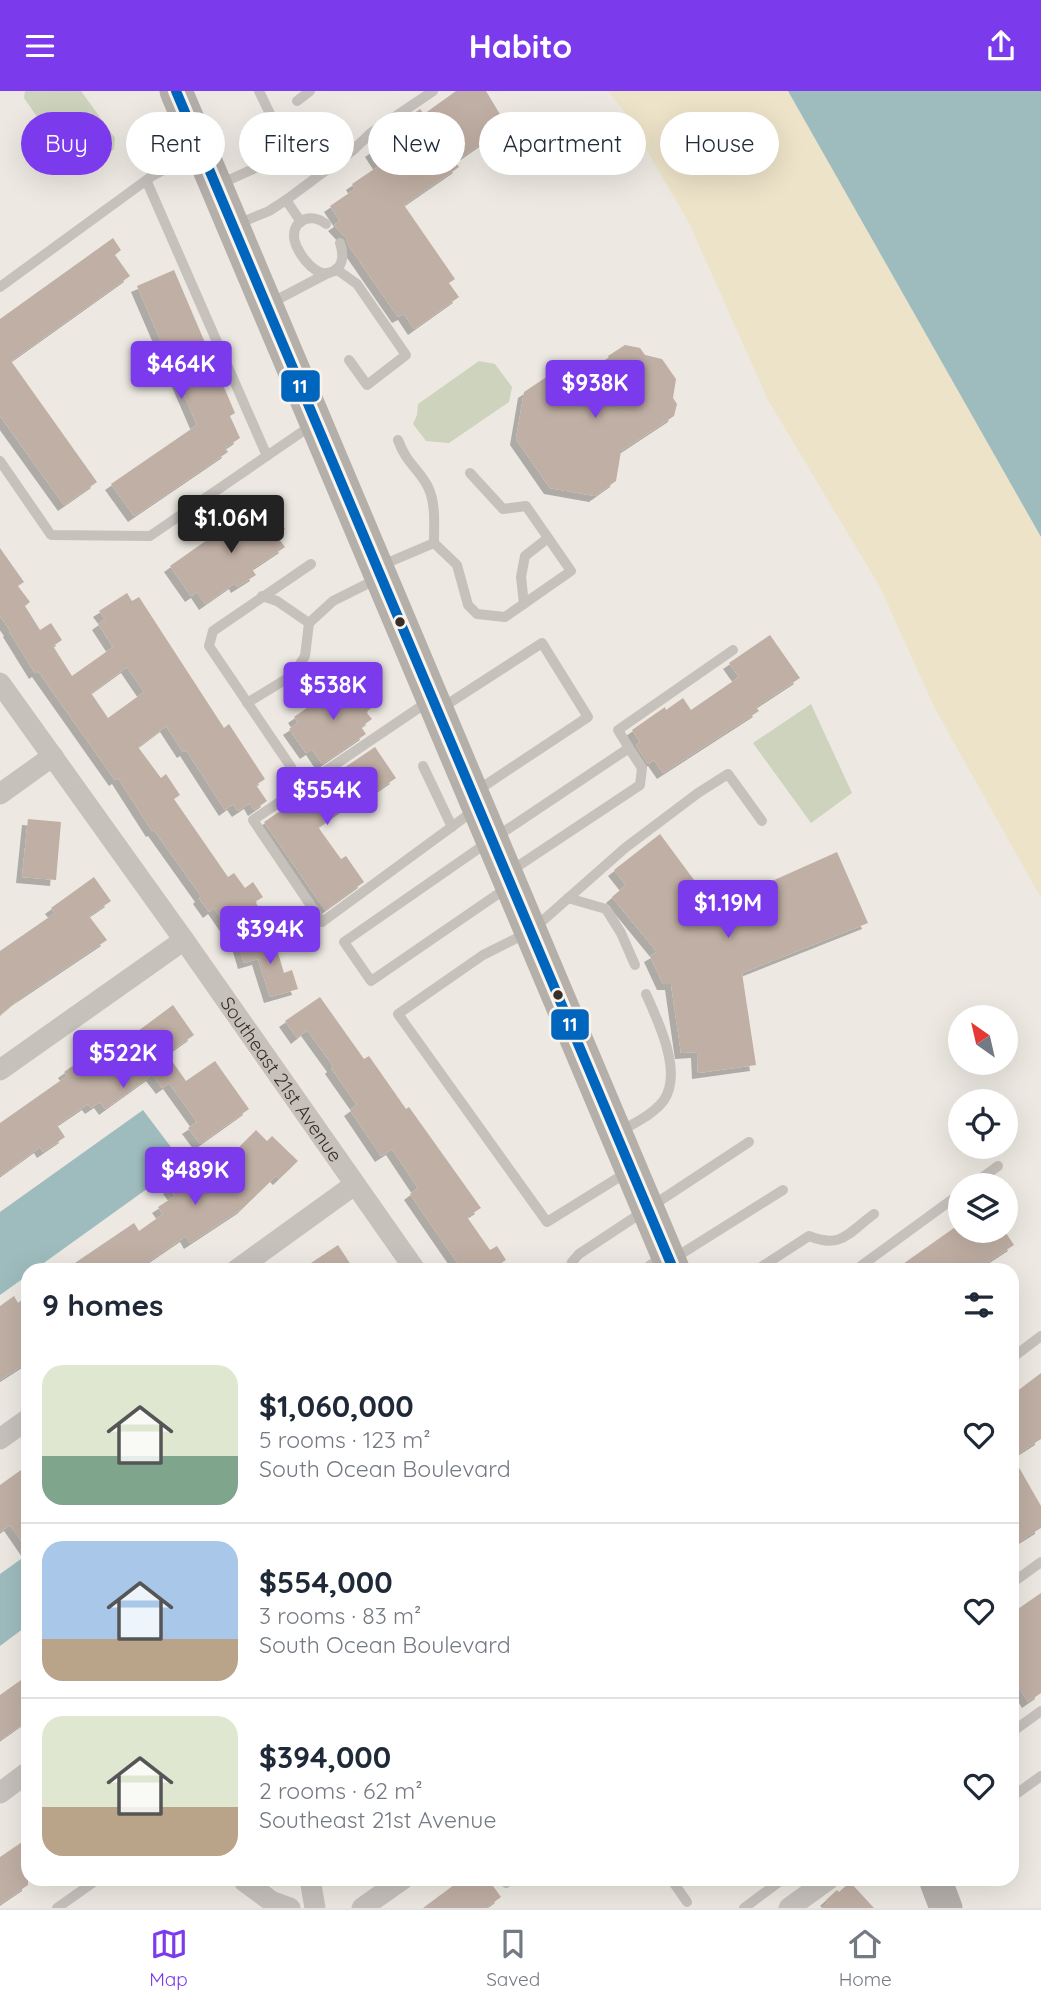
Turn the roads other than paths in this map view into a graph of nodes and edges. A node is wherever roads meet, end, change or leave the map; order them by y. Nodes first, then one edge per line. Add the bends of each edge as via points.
1 (176, 91) edge
2 (260, 91) edge
3 (310, 91) edge
4 (433, 91) edge
5 (297, 101) dead end
6 (185, 112) edge
7 (154, 175) edge
8 (211, 175) edge
9 (147, 181) junction
10 (216, 186) junction
11 (286, 200) junction
12 (301, 222) junction
13 (326, 224) dead end
14 (233, 226) junction
15 (340, 243) dead end
16 (332, 271) junction
17 (0, 287) edge
18 (266, 306) junction
19 (349, 360) dead end
20 (316, 423) junction
21 (398, 440) dead end
22 (267, 456) junction
23 (0, 461) edge
24 (470, 473) dead end
25 (548, 538) junction
26 (433, 543) junction
27 (311, 564) dead end
28 (379, 572) junction
29 (262, 596) junction
30 (524, 604) junction
31 (309, 623) junction
32 (733, 650) dead end
33 (0, 683) edge
34 (247, 703) junction
35 (435, 705) junction
36 (629, 748) junction
37 (53, 756) junction
38 (423, 766) dead end
39 (290, 767) dead end
40 (0, 794) edge
41 (476, 800) junction
42 (762, 821) dead end
43 (452, 827) junction
44 (492, 839) junction
45 (509, 879) junction
46 (568, 898) junction
47 (531, 931) junction
48 (184, 940) junction
49 (635, 965) dead end
50 (646, 994) dead end
51 (0, 1070) edge
52 (617, 1134) junction
53 (750, 1142) dead end
54 (998, 1166) dead end
55 (632, 1169) junction
56 (988, 1173) edge
57 (354, 1185) junction
58 (783, 1190) dead end
59 (948, 1202) edge
60 (648, 1208) junction
61 (874, 1214) dead end
62 (246, 1263) edge
63 (410, 1263) edge
64 (572, 1263) edge
65 (664, 1263) edge
66 (666, 1263) edge
67 (767, 1263) edge
68 (865, 1263) edge
69 (1041, 1336) edge
70 (1019, 1353) edge
71 (21, 1424) edge
72 (0, 1439) edge
73 (1041, 1562) edge
74 (1019, 1578) edge
75 (1041, 1711) edge
76 (1019, 1727) edge
77 (1041, 1776) edge
78 (21, 1777) edge
79 (1019, 1792) edge
80 (0, 1793) edge
81 (88, 1886) edge
82 (251, 1886) edge
83 (311, 1886) edge
84 (393, 1886) edge
85 (676, 1886) edge
86 (774, 1886) edge
87 (819, 1886) edge
88 (938, 1886) edge
89 (687, 1902) dead end
90 (273, 1906) edge
91 (57, 1908) edge
92 (315, 1908) edge
93 (362, 1908) edge
94 (744, 1908) edge
95 (789, 1908) edge
96 (946, 1908) edge

1 - 6 main road
2 - 10 lane via 287,149
3 - 5 lane
4 - 11 lane via 370,133
7 - 9 lane
8 - 10 main road
9 - 17 lane
9 - 22 lane
10 - 14 main road
11 - 12 lane
11 - 14 lane
12 - 13 lane via 312,217
12 - 16 lane via 295,229 295,243 311,268 319,273
14 - 18 main road
15 - 16 lane via 342,262
16 - 18 lane
16 - 19 lane via 357,284 406,355 367,385
18 - 20 main road
20 - 22 lane
20 - 28 main road
21 - 26 lane via 403,455 428,488
22 - 23 lane via 150,536 51,535
24 - 25 lane via 503,509 526,506
25 - 30 lane via 525,556 521,577
25 - 30 lane via 571,571
26 - 28 lane
26 - 30 lane via 457,565 468,605 477,614 505,617
27 - 29 lane
28 - 31 lane via 333,601
28 - 35 main road
29 - 31 lane
29 - 34 lane via 209,638 209,646
31 - 34 lane via 299,669
32 - 36 lane via 618,730
33 - 37 street, Southeast 21st Avenue
34 - 39 lane
35 - 41 main road
35 - 41 lane via 542,643 588,717
35 - 43 lane via 253,820 322,922
36 - 44 lane
36 - 45 lane via 642,768 640,785
37 - 40 street
37 - 48 street, Southeast 21st Avenue
38 - 43 lane
41 - 43 lane
41 - 44 main road
42 - 46 lane via 728,774 625,848
44 - 45 main road
44 - 45 lane via 344,942 371,981
45 - 47 main road
46 - 47 lane
46 - 49 lane via 606,909
47 - 52 main road
47 - 55 lane via 483,955 398,1014 547,1222
48 - 51 street
48 - 57 street, Southeast 21st Avenue
50 - 52 lane via 665,1037 671,1080 654,1111
52 - 55 main road
53 - 60 lane
54 - 56 lane
55 - 60 main road
57 - 62 street
57 - 63 street, Southeast 21st Avenue
58 - 66 lane
59 - 68 lane
60 - 64 lane
60 - 65 main road
61 - 67 lane via 837,1242 809,1236
69 - 70 lane
71 - 72 street
73 - 74 lane
75 - 76 lane
77 - 79 lane
78 - 80 street
81 - 91 lane
82 - 90 street
83 - 92 street
84 - 93 street
85 - 89 lane
86 - 94 lane
87 - 95 street
88 - 96 main road

